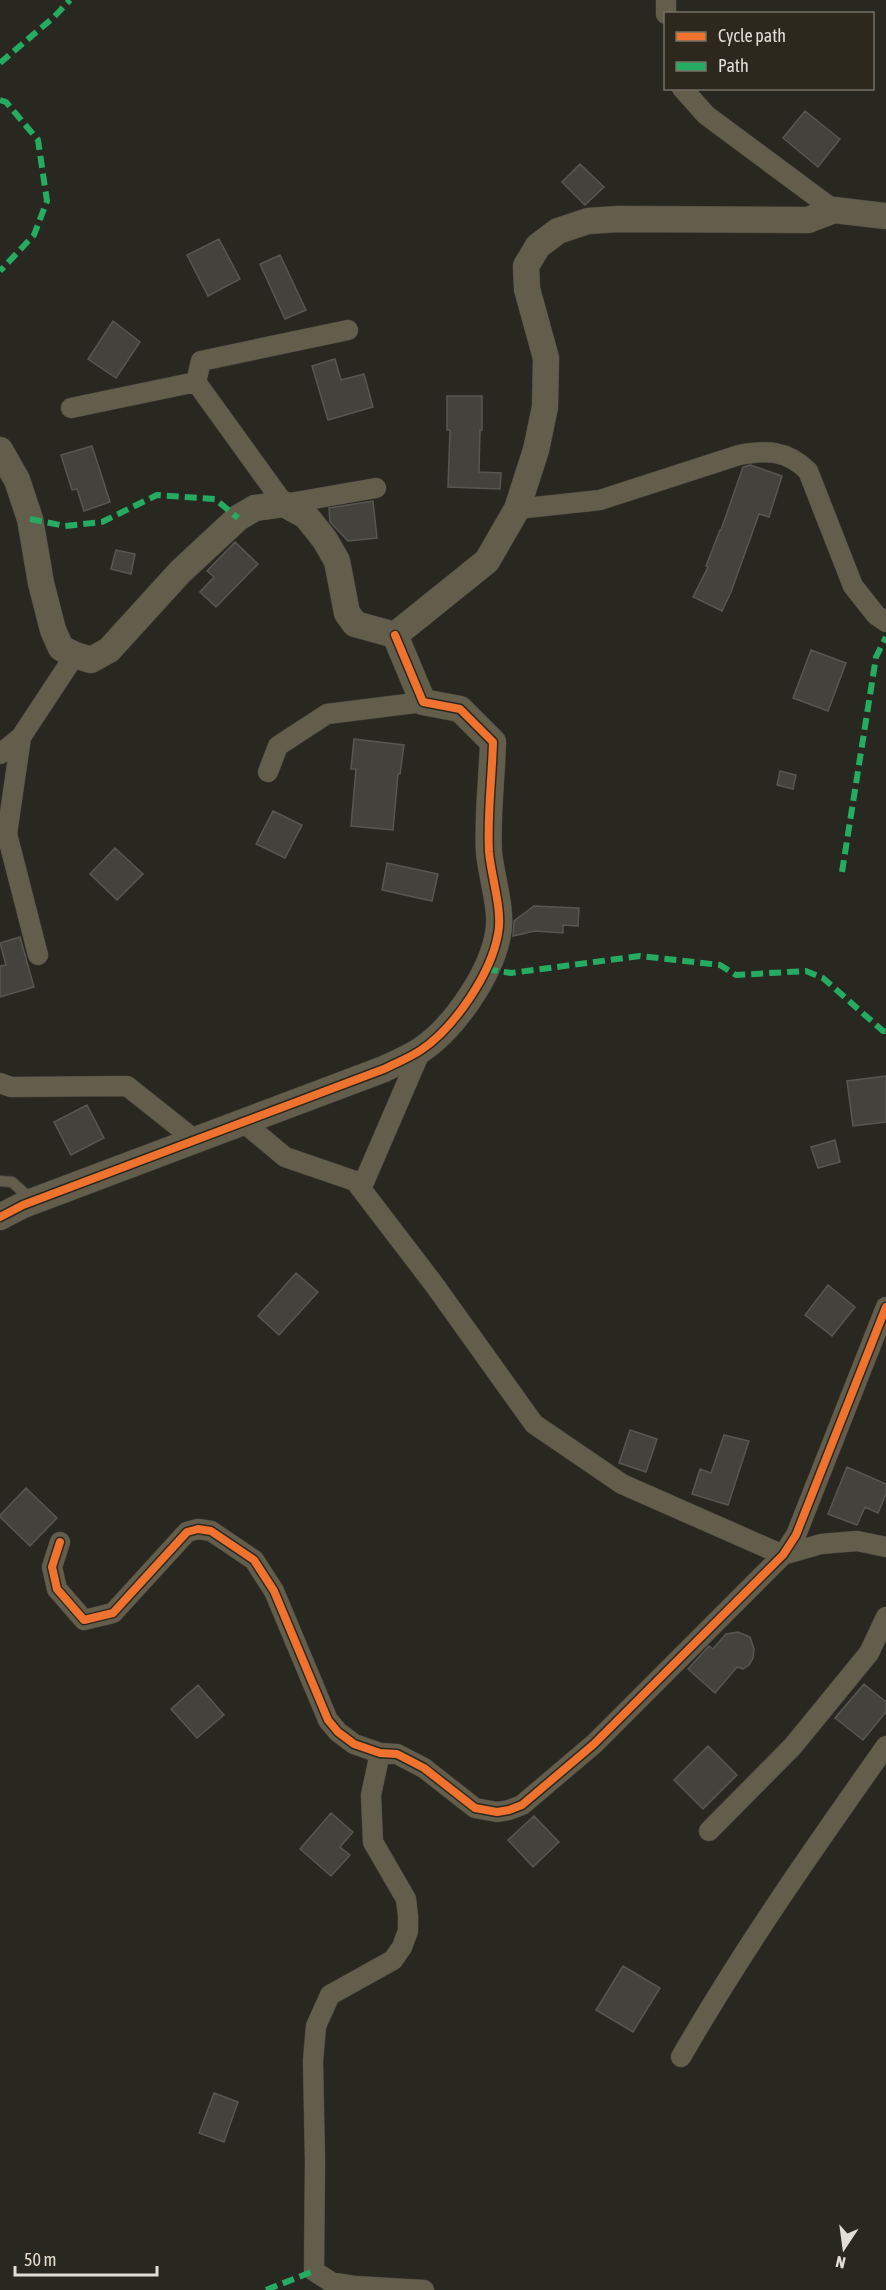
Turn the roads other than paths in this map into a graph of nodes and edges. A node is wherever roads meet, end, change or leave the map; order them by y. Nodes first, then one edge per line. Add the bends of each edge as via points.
1 (684, 90) edge
2 (834, 210) junction
3 (886, 216) edge
4 (348, 330) dead end
5 (196, 382) junction
6 (71, 408) dead end
7 (0, 450) edge
8 (376, 488) dead end
9 (284, 504) junction
10 (517, 510) junction
11 (886, 622) edge
12 (395, 635) junction
13 (75, 656) junction
14 (423, 702) junction
15 (21, 737) junction
16 (0, 754) edge
17 (268, 772) dead end
18 (38, 955) dead end
19 (421, 1050) junction
20 (0, 1083) edge
21 (242, 1121) junction
22 (195, 1140) junction
23 (0, 1181) edge
24 (362, 1189) junction
25 (33, 1202) junction
26 (0, 1216) edge
27 (886, 1306) edge
28 (60, 1542) dead end
29 (886, 1547) edge
30 (783, 1555) junction
31 (886, 1617) edge
32 (886, 1746) edge
33 (380, 1753) junction
34 (709, 1831) dead end
35 (681, 2057) dead end
36 (424, 2290) edge

1 - 2 street via 706,115
2 - 3 street
2 - 10 street via 808,220 588,221 558,231 538,246 526,266 526,289 546,358 545,407
4 - 5 street via 201,361
5 - 6 street
5 - 9 street
7 - 13 street via 17,480 30,519 53,630 60,648
8 - 9 street
9 - 12 street via 306,516 325,540 336,561 347,613 355,624
9 - 13 street via 255,508 238,518 180,572 109,650 91,660
10 - 11 street via 600,500 739,455 780,454 796,459 807,471 853,586
10 - 12 street via 487,561
12 - 14 street
13 - 15 street
14 - 17 street via 327,714 278,746
14 - 19 street via 460,709 493,742 489,851 499,933 477,987 448,1026
15 - 16 street
15 - 18 street via 7,834
19 - 21 street via 384,1069
19 - 24 street
20 - 22 street via 11,1087 127,1086
21 - 22 street
21 - 24 street via 285,1157 355,1181
22 - 25 street
23 - 25 lane via 12,1182
24 - 30 street via 534,1424 622,1484
25 - 26 street
27 - 30 street via 796,1535
28 - 33 street via 52,1567 57,1589 84,1620 113,1613 187,1532 211,1531 254,1560 274,1592 328,1720 354,1744
29 - 30 street via 857,1541 821,1544
30 - 33 street via 594,1744 522,1805 486,1812 424,1768 397,1754
31 - 34 street via 869,1653 793,1746
32 - 35 street via 777,1902
33 - 36 street via 370,1795 373,1842 406,1899 408,1931 393,1960 330,1995 316,2026 314,2271 331,2282

